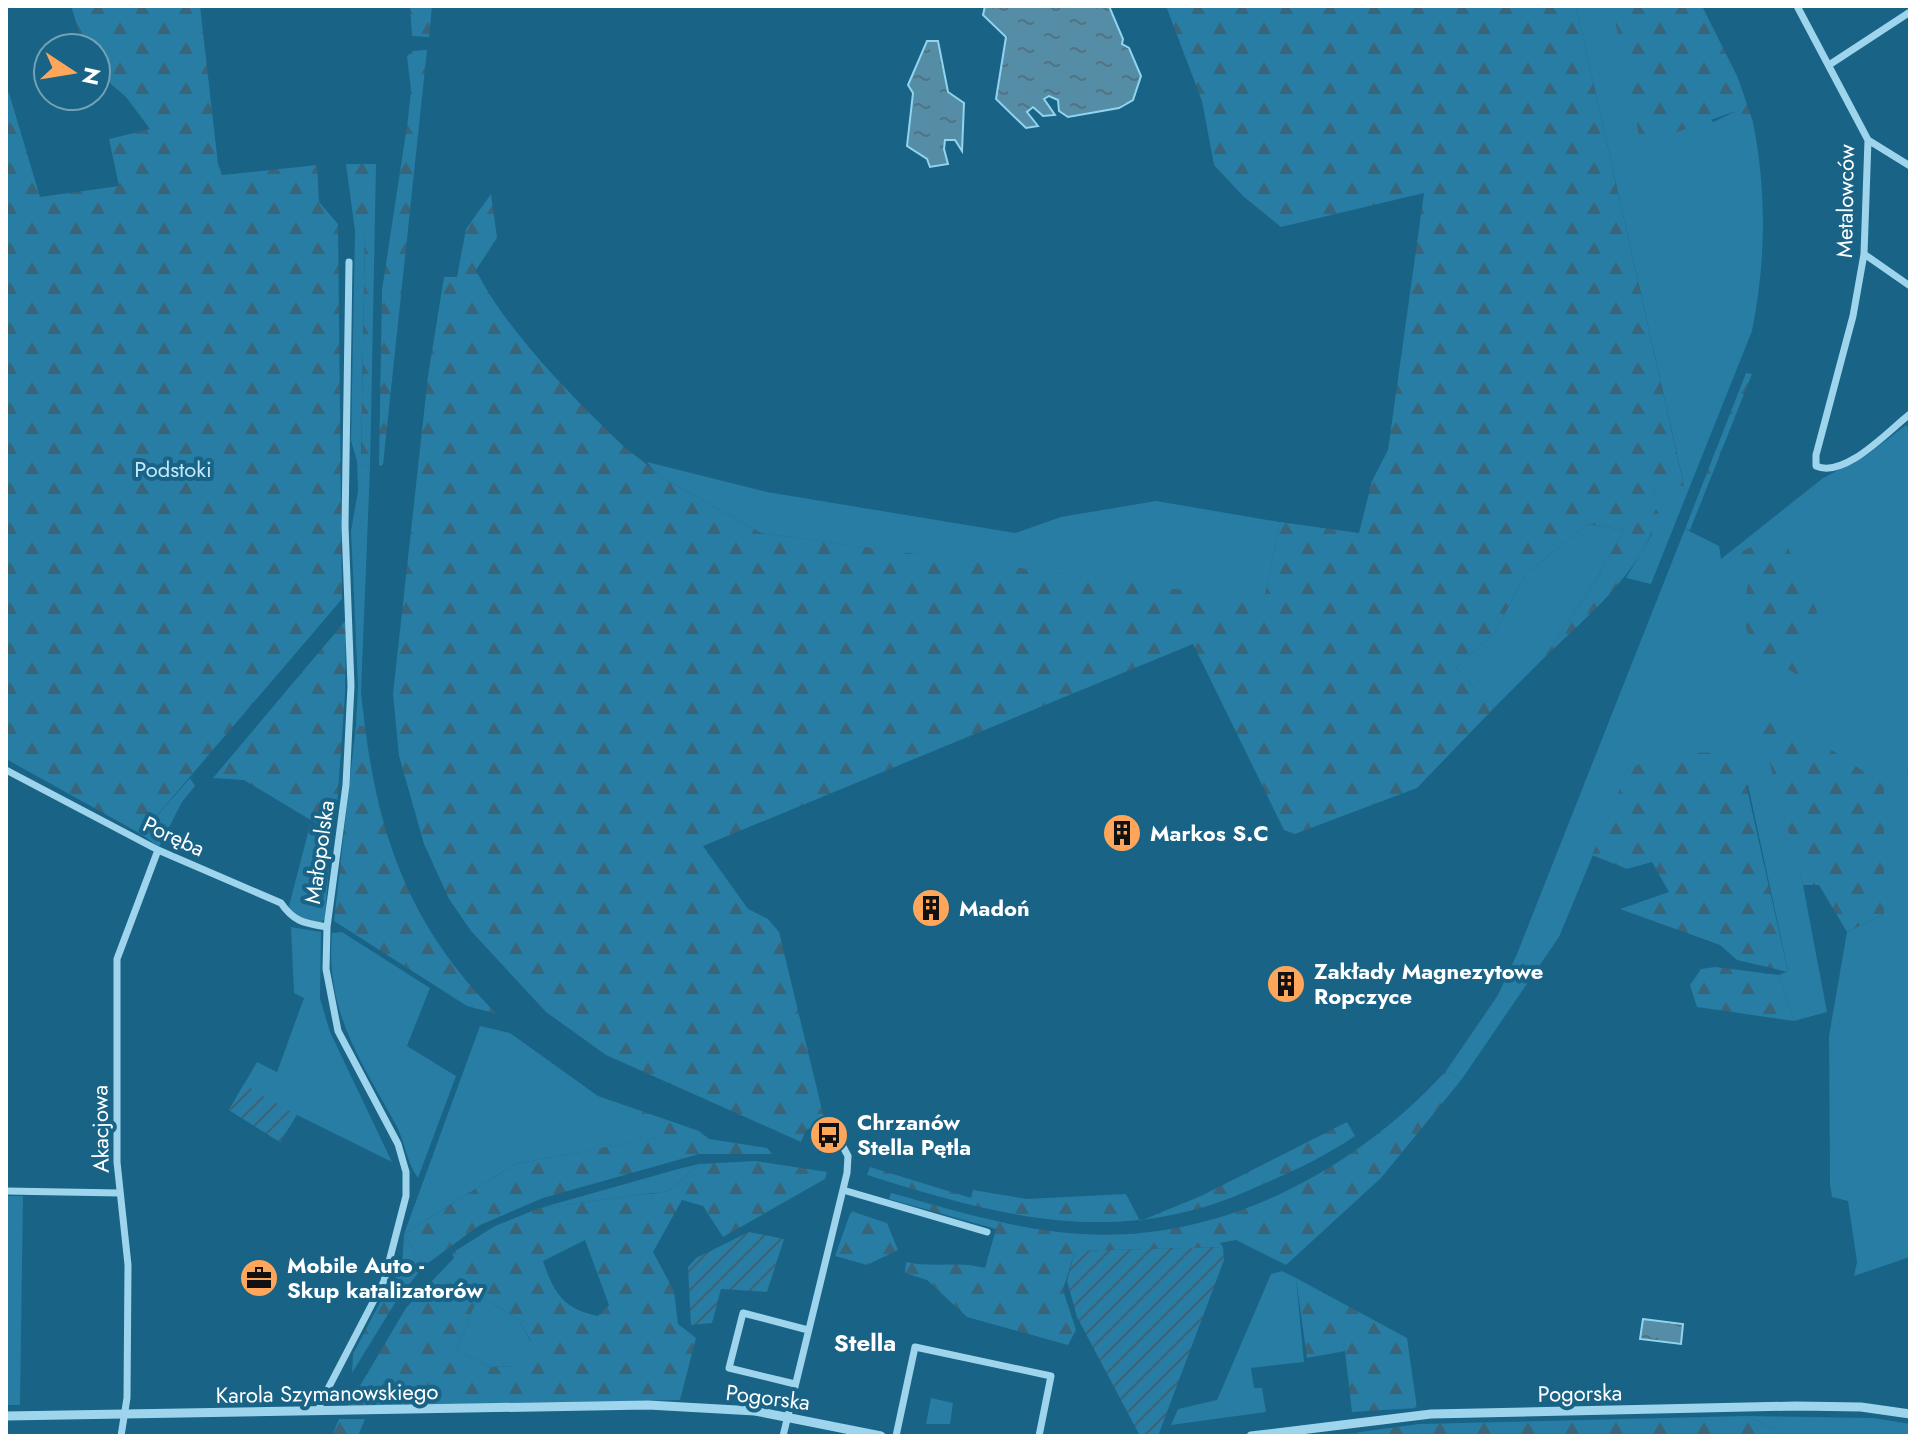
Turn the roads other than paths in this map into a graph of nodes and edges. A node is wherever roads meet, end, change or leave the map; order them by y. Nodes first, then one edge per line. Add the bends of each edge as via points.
1 (1797, 6) edge
2 (1910, 12) edge
3 (1829, 65) junction
4 (1868, 140) junction
5 (1910, 166) edge
6 (1864, 254) junction
7 (349, 262) dead end
8 (1910, 286) edge
9 (1910, 414) edge
10 (6, 770) edge
11 (158, 850) junction
12 (327, 927) junction
13 (832, 1126) dead end
14 (843, 1190) junction
15 (6, 1191) edge
16 (120, 1193) junction
17 (987, 1232) dead end
18 (808, 1330) junction
19 (795, 1384) junction
20 (648, 1405) joint
21 (320, 1411) junction
22 (124, 1414) junction
23 (1910, 1414) edge
24 (788, 1415) junction
25 (6, 1416) edge
26 (121, 1436) edge
27 (783, 1436) edge
28 (881, 1436) edge
29 (896, 1436) edge
30 (1039, 1436) edge
31 (1251, 1436) edge

1 - 3 street, Metalowców
2 - 3 street
3 - 4 street, Metalowców
4 - 5 street
4 - 6 street, Metalowców
6 - 8 street
6 - 9 street, Metalowców via 1816,466 1846,463
7 - 12 street, Małopolska via 345,526 351,686 346,785
10 - 11 street, Poręba
11 - 12 street, Poręba via 281,903 298,922
11 - 16 street, Akacjowa via 117,959
12 - 21 street, Małopolska via 326,969 335,1020 398,1144 406,1196 384,1281
13 - 14 street via 848,1156
14 - 17 street
14 - 18 street
15 - 16 street
16 - 22 street, Akacjowa via 128,1265
18 - 19 street
18 - 19 street via 743,1313 729,1368
19 - 24 street
20 - 21 street, Karola Szymanowskiego
20 - 24 street, Pogorska
21 - 22 street, Karola Szymanowskiego
22 - 25 street, Karola Szymanowskiego
22 - 26 street, Akacjowa
23 - 31 street, Pogorska via 1796,1406 1431,1414
24 - 27 street
24 - 28 street, Pogorska
29 - 30 street via 915,1347 1051,1376

